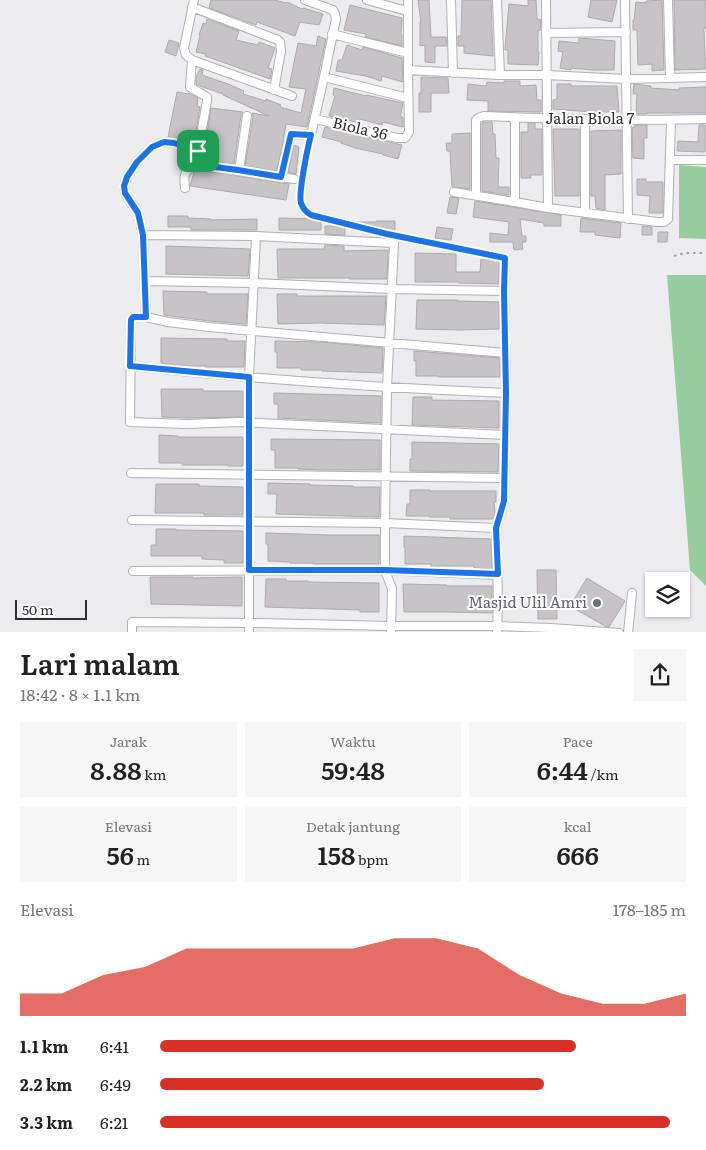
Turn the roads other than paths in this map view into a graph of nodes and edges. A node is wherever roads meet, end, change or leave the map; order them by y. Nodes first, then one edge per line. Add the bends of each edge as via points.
1 (305, 0) edge
2 (333, 0) edge
3 (367, 0) edge
4 (408, 0) edge
5 (451, 0) edge
6 (497, 0) edge
7 (546, 0) edge
8 (625, 0) edge
9 (668, 0) edge
10 (193, 4) edge
11 (329, 9) junction
12 (408, 11) junction
13 (626, 32) junction
14 (546, 33) junction
15 (332, 34) junction
16 (408, 53) junction
17 (192, 60) junction
18 (408, 70) junction
19 (453, 73) junction
20 (500, 75) junction
21 (547, 75) junction
22 (324, 77) junction
23 (706, 77) edge
24 (670, 78) junction
25 (626, 79) junction
26 (274, 90) junction
27 (292, 96) dead end
28 (408, 98) junction
29 (247, 116) dead end
30 (515, 118) junction
31 (315, 119) junction
32 (548, 119) junction
33 (706, 119) edge
34 (585, 120) junction
35 (627, 120) junction
36 (671, 120) junction
37 (198, 151) junction
38 (670, 160) junction
39 (706, 160) edge
40 (198, 163) junction
41 (238, 170) junction
42 (281, 177) junction
43 (294, 178) dead end
44 (186, 188) dead end
45 (454, 192) dead end
46 (476, 195) junction
47 (515, 202) junction
48 (548, 208) junction
49 (586, 213) junction
50 (628, 218) junction
51 (143, 235) junction
52 (256, 236) junction
53 (505, 258) road end
54 (144, 281) junction
55 (253, 282) junction
56 (392, 289) junction
57 (504, 291) junction
58 (146, 317) junction
59 (251, 331) junction
60 (389, 344) junction
61 (505, 353) junction
62 (130, 366) junction
63 (249, 377) junction
64 (387, 387) junction
65 (506, 393) junction
66 (249, 423) junction
67 (386, 430) junction
68 (505, 435) junction
69 (131, 473) dead end
70 (249, 474) junction
71 (386, 477) junction
72 (504, 478) junction
73 (132, 520) dead end
74 (249, 521) junction
75 (385, 523) junction
76 (496, 528) junction
77 (249, 570) junction
78 (385, 570) junction
79 (133, 571) dead end
80 (498, 574) junction
81 (632, 593) dead end
82 (249, 623) junction
83 (391, 629) edge
84 (497, 629) edge
85 (132, 632) edge
86 (249, 632) edge
87 (619, 632) edge
88 (628, 632) edge

1 - 11 street
2 - 11 street
3 - 12 street
4 - 12 street
5 - 19 street
6 - 20 street
7 - 14 street
8 - 13 street
9 - 24 street
10 - 17 street via 184,48 186,56
10 - 26 street via 280,42 282,51
11 - 15 street via 333,10 336,19
12 - 16 street
13 - 14 street
13 - 25 street
14 - 21 street
15 - 16 street
15 - 22 street
16 - 18 street
17 - 26 street
17 - 37 street via 190,87 207,97
18 - 19 street
18 - 28 street
19 - 20 street
20 - 21 street
21 - 25 street
21 - 32 street
22 - 28 street
22 - 31 street
23 - 24 street
24 - 25 street
25 - 35 street
26 - 27 street
28 - 31 street, Biola 36 via 409,132 405,138
29 - 41 street
30 - 32 street, Jalan Biola 7
30 - 46 street, Jalan Biola 7 via 484,116 476,120
30 - 47 street
31 - 42 street via 311,135 291,134
32 - 34 street, Jalan Biola 7
32 - 48 street
33 - 36 street, Jalan Biola 7
34 - 35 street, Jalan Biola 7
34 - 49 street
35 - 36 street, Jalan Biola 7
35 - 50 street
36 - 38 street
37 - 40 street
37 - 51 street via 164,142 152,147 127,177 125,193 138,213
38 - 39 street
38 - 50 street via 668,219 657,222
40 - 41 street
40 - 44 street via 186,170
41 - 42 street
42 - 43 street
45 - 46 street
46 - 47 street
47 - 48 street
48 - 49 street
49 - 50 street
51 - 52 street
51 - 54 street
52 - 55 street
52 - 56 street via 394,243
53 - 57 street
54 - 55 street
54 - 58 street
55 - 56 street
55 - 59 street
56 - 57 street
56 - 60 street
57 - 61 street
58 - 59 street
58 - 62 street via 133,317 131,320
59 - 60 street
59 - 63 street
60 - 61 street
60 - 64 street
61 - 65 street
62 - 63 street
62 - 66 street via 130,422
63 - 64 street
63 - 66 street
64 - 65 street
64 - 67 street
65 - 68 street
66 - 67 street
66 - 70 street
67 - 68 street
67 - 71 street
68 - 72 street
69 - 70 street
70 - 71 street
70 - 74 street
71 - 72 street
71 - 75 street
72 - 76 street via 504,501
73 - 74 street
74 - 75 street
74 - 77 street
75 - 76 street
75 - 78 street
76 - 80 street
77 - 78 street
77 - 79 street
77 - 82 street
78 - 80 street
78 - 83 street via 392,589
80 - 84 street
81 - 88 street
82 - 83 street
82 - 85 street via 132,622
82 - 86 street
83 - 84 street
84 - 87 street

